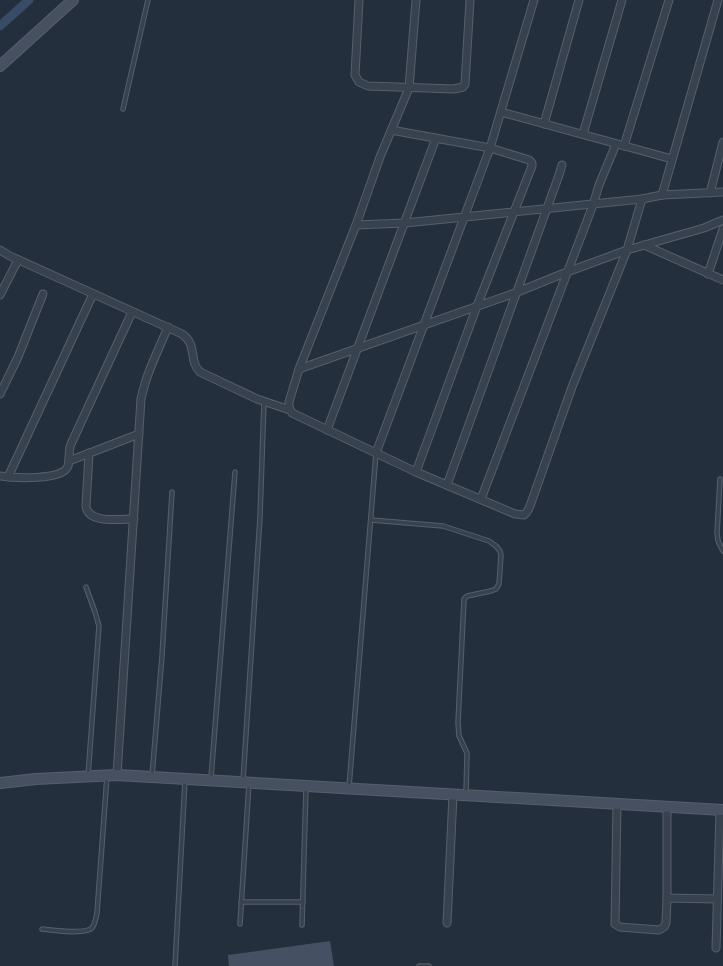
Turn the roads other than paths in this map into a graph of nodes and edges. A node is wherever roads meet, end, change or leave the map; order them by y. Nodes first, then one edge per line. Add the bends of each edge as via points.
1 (73, 0) edge
2 (148, 0) edge
3 (360, 0) edge
4 (416, 0) edge
5 (470, 0) edge
6 (534, 0) edge
7 (579, 0) edge
8 (622, 0) edge
9 (669, 0) edge
10 (718, 0) edge
11 (0, 66) edge
12 (409, 88) junction
13 (123, 109) dead end
14 (501, 112) junction
15 (544, 124) junction
16 (391, 130) junction
17 (583, 134) junction
18 (436, 138) junction
19 (723, 142) edge
20 (616, 144) junction
21 (624, 146) junction
22 (490, 148) junction
23 (672, 159) junction
24 (562, 164) dead end
25 (723, 192) edge
26 (710, 193) junction
27 (662, 195) junction
28 (642, 199) junction
29 (593, 204) junction
30 (546, 209) junction
31 (514, 213) junction
32 (464, 217) junction
33 (405, 223) junction
34 (723, 223) edge
35 (356, 225) junction
36 (644, 245) junction
37 (0, 250) edge
38 (627, 250) junction
39 (10, 256) junction
40 (0, 258) edge
41 (18, 260) junction
42 (567, 272) junction
43 (708, 274) junction
44 (723, 280) edge
45 (515, 293) junction
46 (43, 294) dead end
47 (93, 294) junction
48 (0, 295) edge
49 (477, 306) junction
50 (132, 312) junction
51 (424, 324) junction
52 (168, 327) junction
53 (358, 348) junction
54 (299, 369) junction
55 (0, 394) edge
56 (264, 401) junction
57 (290, 410) junction
58 (327, 430) junction
59 (139, 434) junction
60 (89, 453) junction
61 (376, 453) junction
62 (68, 461) junction
63 (235, 472) dead end
64 (416, 472) junction
65 (0, 476) edge
66 (8, 477) junction
67 (720, 479) dead end
68 (447, 485) junction
69 (172, 492) dead end
70 (481, 499) junction
71 (134, 519) junction
72 (371, 520) junction
73 (723, 551) edge
74 (86, 587) dead end
75 (112, 775) junction
76 (88, 776) junction
77 (152, 777) junction
78 (185, 779) junction
79 (211, 780) junction
80 (246, 782) junction
81 (0, 783) edge
82 (306, 786) junction
83 (348, 788) junction
84 (453, 795) junction
85 (466, 796) junction
86 (617, 804) junction
87 (667, 806) junction
88 (721, 810) edge
89 (667, 898) junction
90 (717, 899) junction
91 (241, 902) junction
92 (302, 902) junction
93 (240, 924) dead end
94 (447, 924) dead end
95 (302, 925) dead end
96 (42, 929) dead end
97 (716, 948) dead end
98 (175, 966) edge
99 (419, 966) edge
100 (429, 966) edge

1 - 11 main road
2 - 13 lane
3 - 12 street via 356,78 368,86
4 - 12 street
5 - 12 street via 463,87
6 - 14 street
7 - 15 street
8 - 17 street
9 - 21 street
10 - 23 street
12 - 16 street
14 - 15 street
14 - 22 street
15 - 17 street
16 - 18 street
16 - 35 street
17 - 20 street
18 - 22 street
18 - 33 street
19 - 26 street
20 - 21 street
20 - 29 street
21 - 23 street
22 - 31 street via 532,163
22 - 32 street
23 - 27 street
24 - 30 street
25 - 26 street
26 - 27 street
27 - 28 street
28 - 29 street
28 - 38 street
29 - 30 street
29 - 42 street
30 - 31 street
30 - 45 street
31 - 32 street
31 - 49 street
32 - 33 street
32 - 51 street
33 - 35 street
33 - 53 street
34 - 36 street
34 - 43 street
35 - 54 street
36 - 38 street
36 - 43 street
37 - 39 street
38 - 42 street
38 - 70 street via 572,387 527,512 514,514
39 - 40 street
39 - 41 street
41 - 47 street
41 - 48 street
42 - 45 street
42 - 70 street
43 - 44 street
45 - 49 street
45 - 68 street
46 - 55 street
47 - 50 street
47 - 66 street
49 - 51 street
49 - 64 street
50 - 52 street
50 - 62 street via 71,444
51 - 53 street
51 - 61 street
52 - 56 street via 190,341 195,365 200,372
52 - 59 street via 144,388
53 - 54 street
53 - 58 street
54 - 57 street via 289,402
56 - 57 street
56 - 80 lane
57 - 58 street
58 - 61 street
59 - 60 street
59 - 71 street
60 - 62 street
60 - 71 street via 86,506 88,513 96,518
61 - 64 street
61 - 72 lane
62 - 66 street via 67,468 55,475
63 - 79 lane
64 - 68 street
65 - 66 street
67 - 73 lane via 718,541
68 - 70 street
69 - 77 lane
71 - 75 street
72 - 83 lane
72 - 85 lane via 443,526 489,541 500,550 499,584 491,592 467,596 464,599 458,724 459,736 467,753
74 - 76 lane via 99,626
75 - 76 main road
75 - 77 main road
75 - 96 lane via 97,913 93,926 87,931
76 - 81 main road
77 - 78 main road
78 - 79 main road
78 - 98 lane
79 - 80 main road
80 - 82 main road
80 - 91 lane
82 - 83 main road
82 - 92 lane
83 - 84 main road
84 - 85 main road
84 - 94 street
85 - 86 main road
86 - 87 main road
86 - 89 street via 615,924 620,927 662,929 666,923
87 - 88 main road
87 - 89 street
88 - 90 street
89 - 90 street
90 - 97 street
91 - 92 lane
91 - 93 lane
92 - 95 lane
99 - 100 lane

